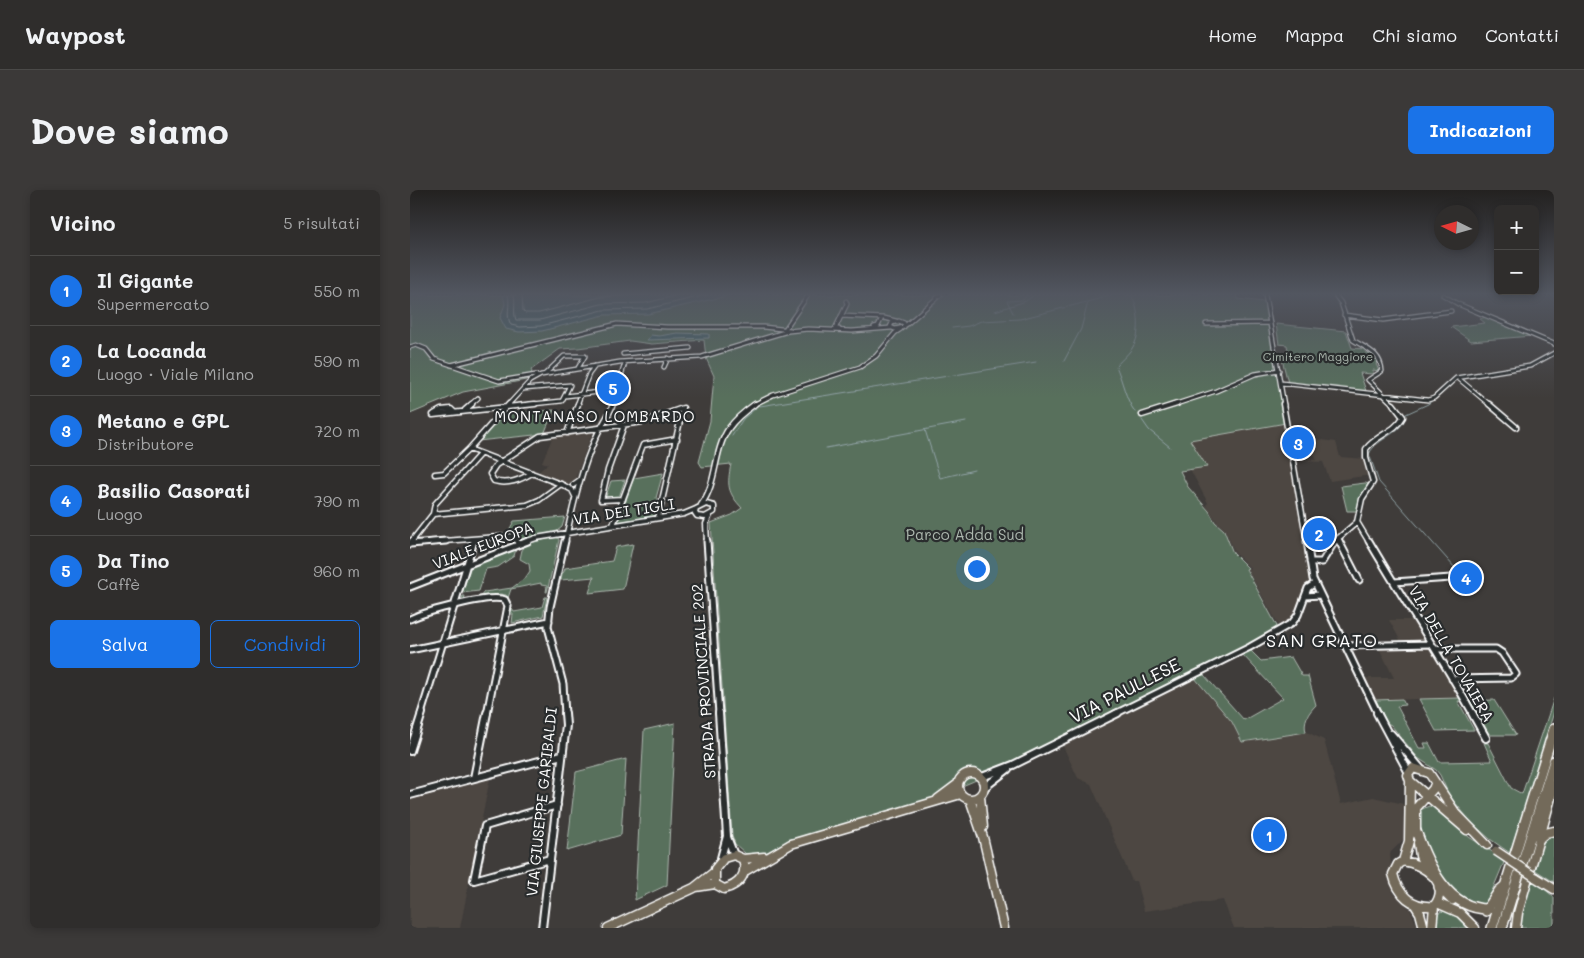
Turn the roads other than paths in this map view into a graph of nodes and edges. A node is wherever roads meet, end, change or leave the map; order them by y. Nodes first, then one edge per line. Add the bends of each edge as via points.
1 (595, 329) edge
2 (770, 329) edge
3 (778, 329) edge
4 (869, 329) edge
5 (891, 329) edge
6 (899, 329) edge
7 (1271, 329) edge
8 (1349, 329) edge
9 (1519, 329) edge
10 (782, 331) junction
11 (892, 335) junction
12 (766, 336) junction
13 (1554, 344) edge
14 (410, 346) edge
15 (690, 348) dead end
16 (658, 350) junction
17 (1554, 353) edge
18 (623, 354) dead end
19 (668, 358) junction
20 (655, 359) junction
21 (625, 363) junction
22 (450, 365) junction
23 (578, 367) junction
24 (664, 367) dead end
25 (594, 368) junction
26 (1278, 370) junction
27 (545, 374) junction
28 (538, 376) junction
29 (1458, 378) junction
30 (1281, 383) junction
31 (523, 389) junction
32 (617, 390) junction
33 (581, 394) junction
34 (1382, 394) junction
35 (478, 398) dead end
36 (564, 398) junction
37 (507, 407) junction
38 (465, 410) junction
39 (433, 415) dead end
40 (1142, 415) dead end
41 (624, 426) junction
42 (1516, 427) dead end
43 (600, 429) junction
44 (567, 433) junction
45 (677, 439) junction
46 (468, 449) junction
47 (480, 454) junction
48 (501, 462) junction
49 (532, 473) junction
50 (435, 474) dead end
51 (581, 478) junction
52 (562, 484) junction
53 (578, 486) junction
54 (571, 487) junction
55 (575, 496) junction
56 (707, 496) junction
57 (622, 499) junction
58 (711, 504) junction
59 (701, 505) junction
60 (696, 508) junction
61 (433, 514) junction
62 (684, 514) junction
63 (695, 514) junction
64 (710, 515) junction
65 (702, 517) junction
66 (658, 518) junction
67 (1357, 522) junction
68 (706, 524) junction
69 (613, 525) junction
70 (566, 532) junction
71 (475, 538) junction
72 (1338, 538) junction
73 (410, 544) edge
74 (518, 544) junction
75 (1310, 562) junction
76 (467, 565) junction
77 (1480, 576) dead end
78 (1360, 580) dead end
79 (1394, 582) junction
80 (1314, 584) junction
81 (410, 587) edge
82 (1320, 595) junction
83 (1305, 596) junction
84 (454, 606) junction
85 (410, 619) edge
86 (548, 621) junction
87 (502, 630) junction
88 (443, 643) junction
89 (1430, 644) junction
90 (1344, 646) junction
91 (1435, 649) junction
92 (410, 650) edge
93 (1452, 679) junction
94 (1384, 725) junction
95 (1554, 730) edge
96 (1486, 738) dead end
97 (410, 751) edge
98 (562, 755) junction
99 (1554, 761) edge
100 (1013, 765) junction
101 (1421, 769) junction
102 (982, 777) junction
103 (1409, 777) junction
104 (474, 778) junction
105 (958, 784) junction
106 (1554, 785) edge
107 (985, 787) junction
108 (1429, 793) junction
109 (961, 794) junction
110 (410, 795) edge
111 (980, 796) junction
112 (970, 799) junction
113 (935, 801) junction
114 (556, 805) junction
115 (1554, 830) edge
116 (1416, 831) junction
117 (727, 836) junction
118 (983, 837) junction
119 (1539, 839) junction
120 (1487, 845) junction
121 (734, 855) junction
122 (766, 857) junction
123 (550, 859) junction
124 (743, 859) junction
125 (721, 860) junction
126 (1403, 861) junction
127 (1426, 869) junction
128 (745, 871) junction
129 (713, 873) junction
130 (715, 884) junction
131 (1506, 885) junction
132 (1439, 887) junction
133 (694, 888) junction
134 (1554, 890) edge
135 (1413, 903) junction
136 (1436, 904) junction
137 (1488, 909) junction
138 (542, 928) edge
139 (608, 928) edge
140 (1004, 928) edge
141 (1424, 928) edge
142 (1432, 928) edge
143 (1475, 928) edge
144 (1492, 928) edge
145 (1502, 928) edge
146 (1516, 928) edge

1 - 22 street
2 - 12 street
3 - 10 street
4 - 10 street
5 - 11 street
6 - 11 street
7 - 26 street
8 - 34 street via 1353,340 1378,355 1382,371 1368,380
9 - 13 street
10 - 12 street
11 - 56 street via 881,352 862,366 775,394 740,415 727,430 720,446
12 - 19 street via 705,356
14 - 22 street via 426,349 434,359
15 - 16 street
16 - 18 street
16 - 20 street
17 - 29 street via 1530,366
19 - 20 street
19 - 24 street
20 - 21 street
21 - 25 street
21 - 32 street, VIA GIUSEPPE GARIBALDI
22 - 28 street via 499,381
23 - 25 street
23 - 27 street
23 - 27 street via 585,356 564,356
25 - 33 street
26 - 30 street
26 - 40 street
27 - 28 street
28 - 31 street
29 - 34 street via 1428,400
29 - 42 street
30 - 34 street
30 - 75 street
31 - 36 street via 569,384
31 - 37 street
32 - 33 street
32 - 43 street, VIA GIUSEPPE GARIBALDI via 610,413
33 - 36 street
33 - 44 street
34 - 67 street via 1403,417 1398,425 1372,442 1366,452 1373,482 1362,499
35 - 38 street
36 - 37 street
37 - 38 street
37 - 46 street
38 - 39 street via 441,410
41 - 43 street
41 - 45 street via 680,408 684,410
41 - 57 street via 601,500
43 - 44 street
43 - 51 street, VIA GIUSEPPE GARIBALDI
44 - 48 street via 540,436
45 - 57 street via 642,445
45 - 66 street
46 - 47 street
46 - 50 street via 444,473
47 - 48 street
47 - 61 street via 435,504
48 - 49 street
48 - 49 street via 490,474 496,482 513,482
49 - 52 street
51 - 53 street, VIA GIUSEPPE GARIBALDI
51 - 54 street
52 - 54 street
52 - 61 street via 527,505
53 - 54 street
53 - 55 street, VIA GIUSEPPE GARIBALDI
54 - 55 street
55 - 70 street, VIA GIUSEPPE GARIBALDI
56 - 58 street
56 - 59 street
57 - 69 street
58 - 59 street
58 - 64 street, STRADA PROVINCIALE 202 via 714,510
59 - 60 street
60 - 62 street, VIA DEI TIGLI
60 - 63 street
61 - 73 street
62 - 63 street, VIA DEI TIGLI
62 - 66 street, VIA DEI TIGLI
63 - 65 street
64 - 65 street
64 - 68 street, STRADA PROVINCIALE 202
65 - 68 street, STRADA PROVINCIALE 202
66 - 69 street, VIA DEI TIGLI
67 - 72 street
67 - 79 street, VIA DELLA TOVAIERA
68 - 117 street, STRADA PROVINCIALE 202
69 - 70 street, VIA DEI TIGLI
70 - 74 street, VIALE EUROPA
70 - 86 street, VIA GIUSEPPE GARIBALDI
71 - 73 street
71 - 74 street via 513,536
71 - 76 street
72 - 75 street via 1322,562
72 - 78 street
74 - 76 street, VIALE EUROPA
75 - 80 street
76 - 81 street, VIALE EUROPA
76 - 84 street
77 - 79 street, VIA DELLA TOVAIERA
79 - 89 street, VIA DELLA TOVAIERA
80 - 82 street
80 - 83 street, VIA PAULLESE via 1309,586
82 - 83 street
82 - 90 street
83 - 100 street, VIA PAULLESE via 1292,623
84 - 85 street
84 - 87 street via 500,598 505,600 508,606
84 - 88 street
86 - 87 street
86 - 98 street, VIA GIUSEPPE GARIBALDI via 565,695
87 - 88 street
87 - 104 street
88 - 92 street
88 - 97 street
89 - 90 street
89 - 91 street, VIA DELLA TOVAIERA
90 - 94 street
91 - 93 street, VIA DELLA TOVAIERA
91 - 93 street via 1496,649 1516,674 1512,678
93 - 96 street, VIA DELLA TOVAIERA
94 - 101 street
94 - 103 street
95 - 131 highway
98 - 104 street
98 - 114 street, VIA GIUSEPPE GARIBALDI
99 - 145 highway
100 - 102 street, VIA PAULLESE
100 - 107 street, VIA PAULLESE
101 - 103 main road via 1413,768
101 - 108 main road via 1432,776
102 - 105 main road, VIA PAULLESE via 970,772 962,776
102 - 107 main road
103 - 108 main road via 1417,788
103 - 126 main road via 1409,841
104 - 110 street
105 - 109 main road
105 - 113 main road, VIA PAULLESE
106 - 119 highway
107 - 111 main road, VIA PAULLESE
108 - 116 main road via 1415,811
108 - 120 main road via 1455,812
108 - 120 main road via 1436,804
109 - 112 main road
109 - 113 main road, VIA PAULLESE
111 - 112 main road
111 - 118 main road
112 - 118 main road
113 - 122 main road, VIA PAULLESE via 792,844
114 - 123 street, VIA GIUSEPPE GARIBALDI
114 - 123 street via 487,825 474,880
115 - 119 main road
116 - 127 main road
116 - 137 highway via 1430,865 1455,897 1473,908
117 - 121 street
117 - 125 street
118 - 140 main road
119 - 146 main road
120 - 134 main road, bridge
121 - 124 main road
121 - 125 main road
122 - 124 main road
122 - 128 main road
123 - 138 street, VIA GIUSEPPE GARIBALDI
124 - 128 main road
125 - 129 main road
126 - 127 main road via 1414,862
126 - 135 main road via 1394,868 1394,880 1402,895
127 - 132 main road
128 - 130 main road via 739,882 729,888
129 - 130 main road
129 - 133 main road
130 - 133 main road
131 - 137 highway via 1496,893
131 - 144 highway
132 - 136 main road via 1440,899
132 - 137 highway via 1469,910 1482,912
133 - 139 main road
135 - 136 main road via 1428,907
135 - 141 main road
136 - 142 main road
136 - 143 main road via 1460,913

